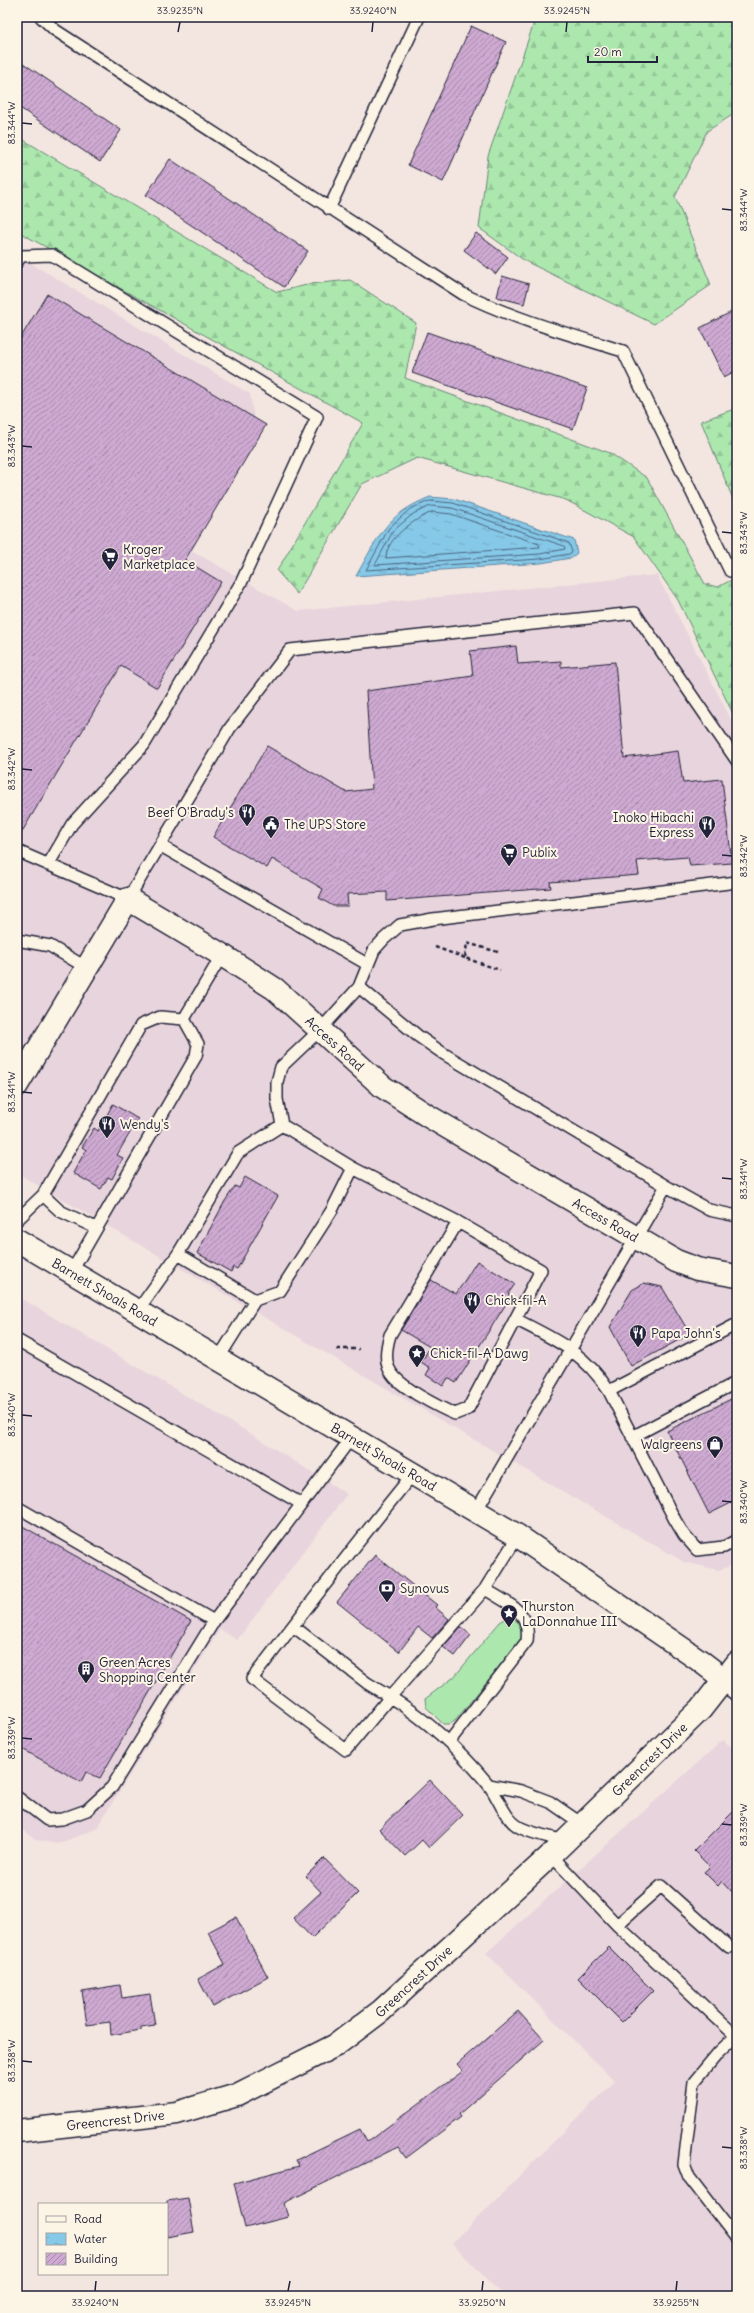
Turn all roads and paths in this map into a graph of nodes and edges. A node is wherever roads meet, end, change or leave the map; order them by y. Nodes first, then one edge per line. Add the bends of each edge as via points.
1 (41, 17) edge
2 (419, 17) edge
3 (329, 209) junction
4 (17, 262) edge
5 (730, 571) dead end
6 (737, 761) edge
7 (161, 846) junction
8 (17, 851) edge
9 (48, 865) junction
10 (737, 882) edge
11 (128, 899) junction
12 (17, 940) edge
13 (468, 940) dead end
14 (467, 943) junction
15 (435, 947) dead end
16 (498, 952) dead end
17 (222, 955) junction
18 (465, 958) junction
19 (367, 964) junction
20 (87, 968) junction
21 (500, 970) dead end
22 (359, 987) junction
23 (184, 1019) junction
24 (320, 1029) junction
25 (17, 1085) edge
26 (282, 1126) junction
27 (353, 1168) junction
28 (666, 1186) junction
29 (43, 1195) junction
30 (737, 1216) edge
31 (17, 1220) edge
32 (458, 1222) junction
33 (96, 1228) junction
34 (636, 1238) junction
35 (17, 1240) edge
36 (178, 1254) junction
37 (72, 1271) junction
38 (737, 1276) edge
39 (256, 1300) junction
40 (138, 1310) junction
41 (515, 1319) junction
42 (737, 1324) edge
43 (17, 1340) edge
44 (571, 1348) junction
45 (337, 1349) dead end
46 (359, 1349) dead end
47 (218, 1359) junction
48 (737, 1382) edge
49 (609, 1391) junction
50 (352, 1437) junction
51 (632, 1437) junction
52 (413, 1474) junction
53 (300, 1503) junction
54 (17, 1507) edge
55 (476, 1511) junction
56 (518, 1536) junction
57 (737, 1540) edge
58 (485, 1589) junction
59 (214, 1621) junction
60 (293, 1626) junction
61 (733, 1677) edge
62 (390, 1697) junction
63 (449, 1742) junction
64 (488, 1785) junction
65 (17, 1797) edge
66 (582, 1824) junction
67 (558, 1848) junction
68 (617, 1925) junction
69 (729, 1948) dead end
70 (736, 2036) edge
71 (17, 2131) edge
72 (737, 2239) edge

1 - 3 lane via 55,30
2 - 3 lane
3 - 5 lane via 463,294 495,310 623,351
4 - 9 lane via 21,256 52,255 317,417 242,581 148,739 72,824
6 - 7 lane via 636,613 290,650 230,728
7 - 11 lane
7 - 19 lane
8 - 9 lane
9 - 11 lane
10 - 19 lane via 400,925 374,950
11 - 17 street, Access Road
11 - 20 street
12 - 20 lane via 50,946
13 - 14 path
14 - 16 path
14 - 18 path
15 - 18 path
17 - 23 lane
17 - 24 street, Access Road via 275,990
18 - 21 path
19 - 22 lane
20 - 25 street
22 - 24 lane
22 - 28 lane via 444,1054
23 - 29 lane via 160,1017 141,1025
23 - 33 lane via 198,1044 196,1056
24 - 26 lane via 281,1067 277,1082
24 - 34 street, Access Road via 383,1087
26 - 27 lane
26 - 36 lane via 238,1153
27 - 32 lane
27 - 39 lane via 332,1210 280,1291
28 - 30 lane via 710,1210
28 - 34 lane
29 - 31 lane
29 - 33 lane via 60,1211
32 - 41 lane via 541,1270
32 - 41 lane via 390,1335 386,1350 387,1366 392,1375 398,1382 441,1409 455,1414 468,1409
33 - 37 lane
34 - 38 street, Access Road via 676,1261 698,1270
34 - 44 lane
35 - 37 street, Barnett Shoals Road
36 - 39 lane
36 - 40 lane
37 - 40 street, Barnett Shoals Road
39 - 47 lane
40 - 47 street, Barnett Shoals Road
41 - 44 lane
42 - 49 lane
43 - 53 lane
44 - 49 lane via 596,1371
44 - 55 lane
45 - 46 path
47 - 50 street, Barnett Shoals Road
48 - 51 lane
49 - 51 lane
50 - 52 street, Barnett Shoals Road
50 - 53 lane
51 - 57 lane via 681,1530 697,1550 724,1547
52 - 55 street, Barnett Shoals Road
52 - 60 lane
53 - 59 lane
54 - 59 lane
55 - 56 street, Barnett Shoals Road
56 - 58 lane
56 - 61 street, Barnett Shoals Road
58 - 62 lane
58 - 63 lane via 521,1614 527,1622 527,1641
59 - 65 lane via 112,1787 87,1810 62,1819 47,1820
60 - 62 lane via 367,1683
60 - 62 lane via 252,1679 346,1750
61 - 66 street, Greencrest Drive
62 - 63 lane via 417,1714
63 - 64 lane
64 - 66 lane via 521,1791 550,1802
64 - 67 lane via 501,1808 519,1827
66 - 67 street, Greencrest Drive
67 - 68 lane
67 - 71 street, Greencrest Drive via 381,2011 336,2045 237,2095 177,2112
68 - 69 lane via 661,1886
68 - 70 lane
70 - 72 lane via 694,2082 684,2164 689,2177

